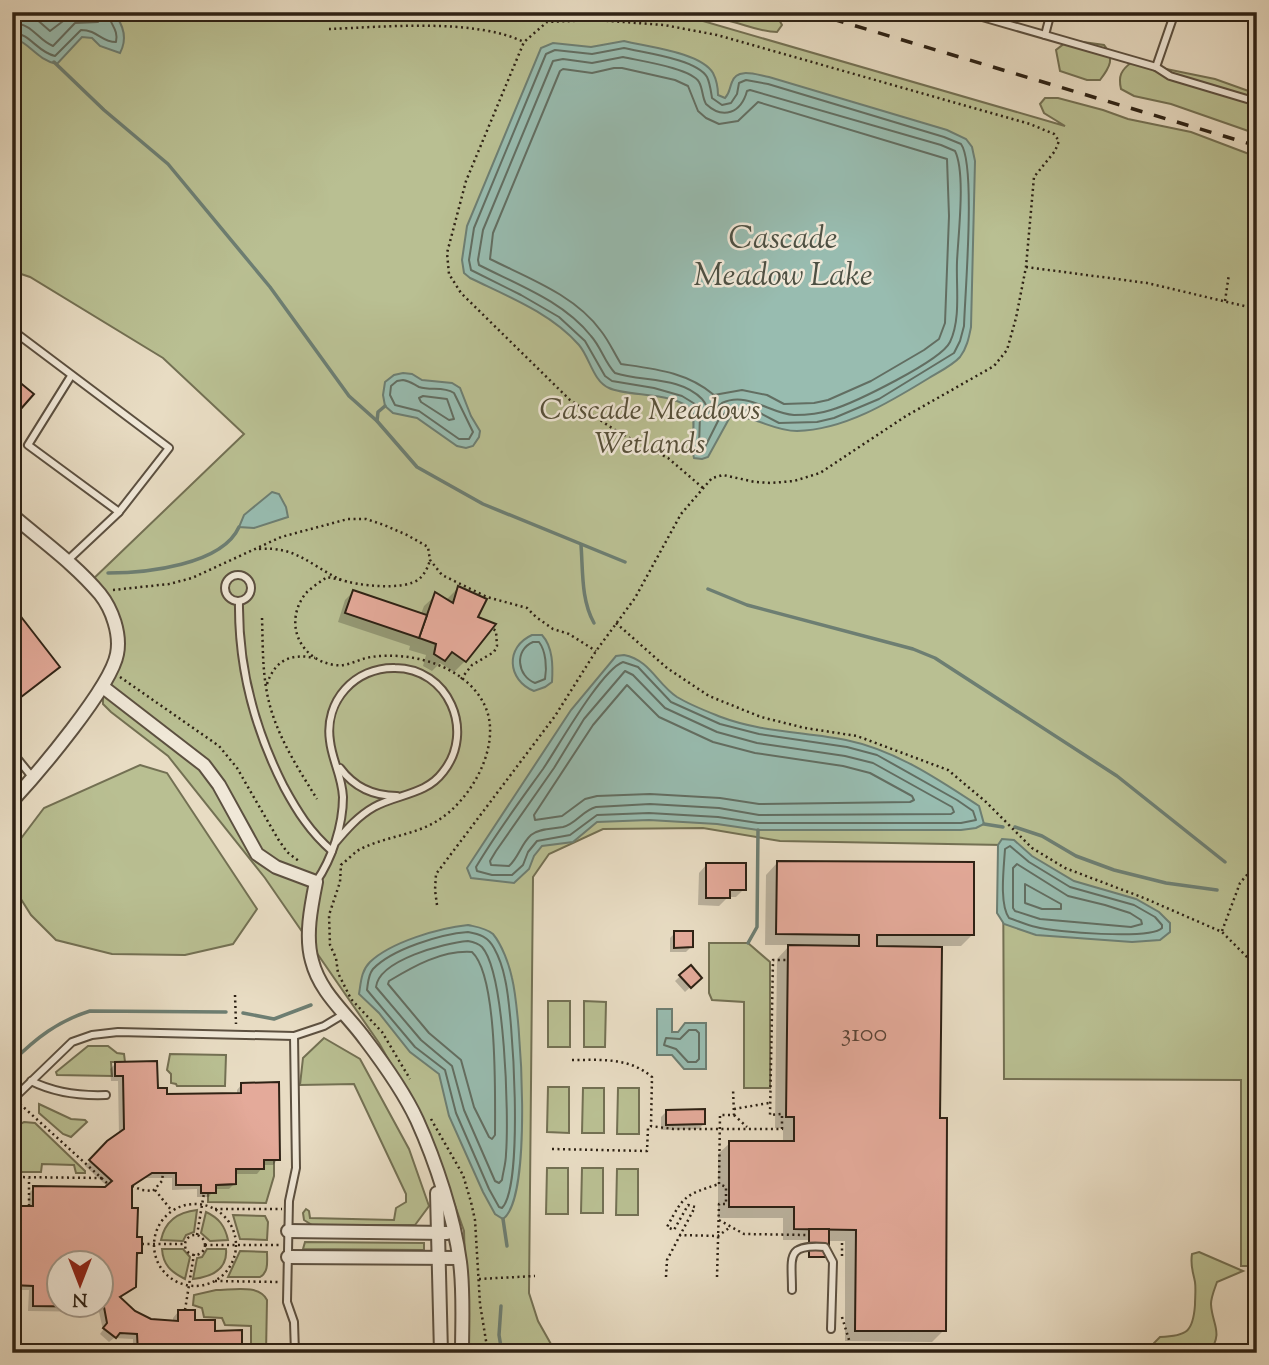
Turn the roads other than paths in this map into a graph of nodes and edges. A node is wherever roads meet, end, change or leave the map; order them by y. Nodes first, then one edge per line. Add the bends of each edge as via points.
1 (965, 12) edge
2 (1051, 12) edge
3 (1175, 12) edge
4 (1045, 35) junction
5 (1156, 67) junction
6 (1257, 102) edge
7 (12, 330) edge
8 (71, 376) junction
9 (119, 512) junction
10 (12, 515) edge
11 (66, 562) junction
12 (239, 601) junction
13 (103, 687) junction
14 (12, 752) edge
15 (337, 763) junction
16 (33, 778) junction
17 (400, 796) junction
18 (12, 801) edge
19 (335, 843) junction
20 (332, 851) junction
21 (320, 877) junction
22 (344, 1014) junction
23 (294, 1035) junction
24 (31, 1081) junction
25 (106, 1095) dead end
26 (13, 1099) edge
27 (432, 1158) junction
28 (440, 1232) junction
29 (454, 1233) junction
30 (288, 1245) junction
31 (459, 1258) junction
32 (439, 1259) junction
33 (792, 1290) dead end
34 (831, 1329) dead end
35 (295, 1353) edge
36 (441, 1353) edge
37 (462, 1353) edge

1 - 4 lane
2 - 4 lane
3 - 5 lane
4 - 5 lane
5 - 6 lane via 1170,76
7 - 8 lane
8 - 9 lane via 28,445
8 - 9 lane via 169,448
9 - 11 lane
10 - 11 street
11 - 13 street via 102,596 115,624 117,655
12 - 12 lane via 231,599 225,588 235,575 247,578 252,586 250,594
12 - 20 lane via 245,680 269,757 305,823
13 - 16 street
13 - 21 street via 204,765 257,854 276,867
14 - 16 lane
15 - 17 lane via 362,788
15 - 17 lane via 330,742 330,719 348,686 378,669 401,668 423,674 452,705 458,726 456,747 448,766 432,783
15 - 19 lane via 343,801
16 - 18 street
17 - 19 lane via 371,808
19 - 20 lane
20 - 21 lane
21 - 22 street via 310,913 311,961 323,988
22 - 23 lane via 311,1032
22 - 27 street via 416,1118
23 - 24 lane via 92,1035 72,1042
23 - 30 lane via 296,1168 288,1209
24 - 25 lane via 66,1093
24 - 26 lane
27 - 28 street
27 - 29 street
28 - 29 street
28 - 30 street
28 - 32 street
29 - 31 street
30 - 32 street
30 - 35 lane via 287,1302 294,1322
31 - 32 street
31 - 37 street
32 - 36 street
33 - 34 lane via 792,1256 797,1249 825,1247 833,1262

